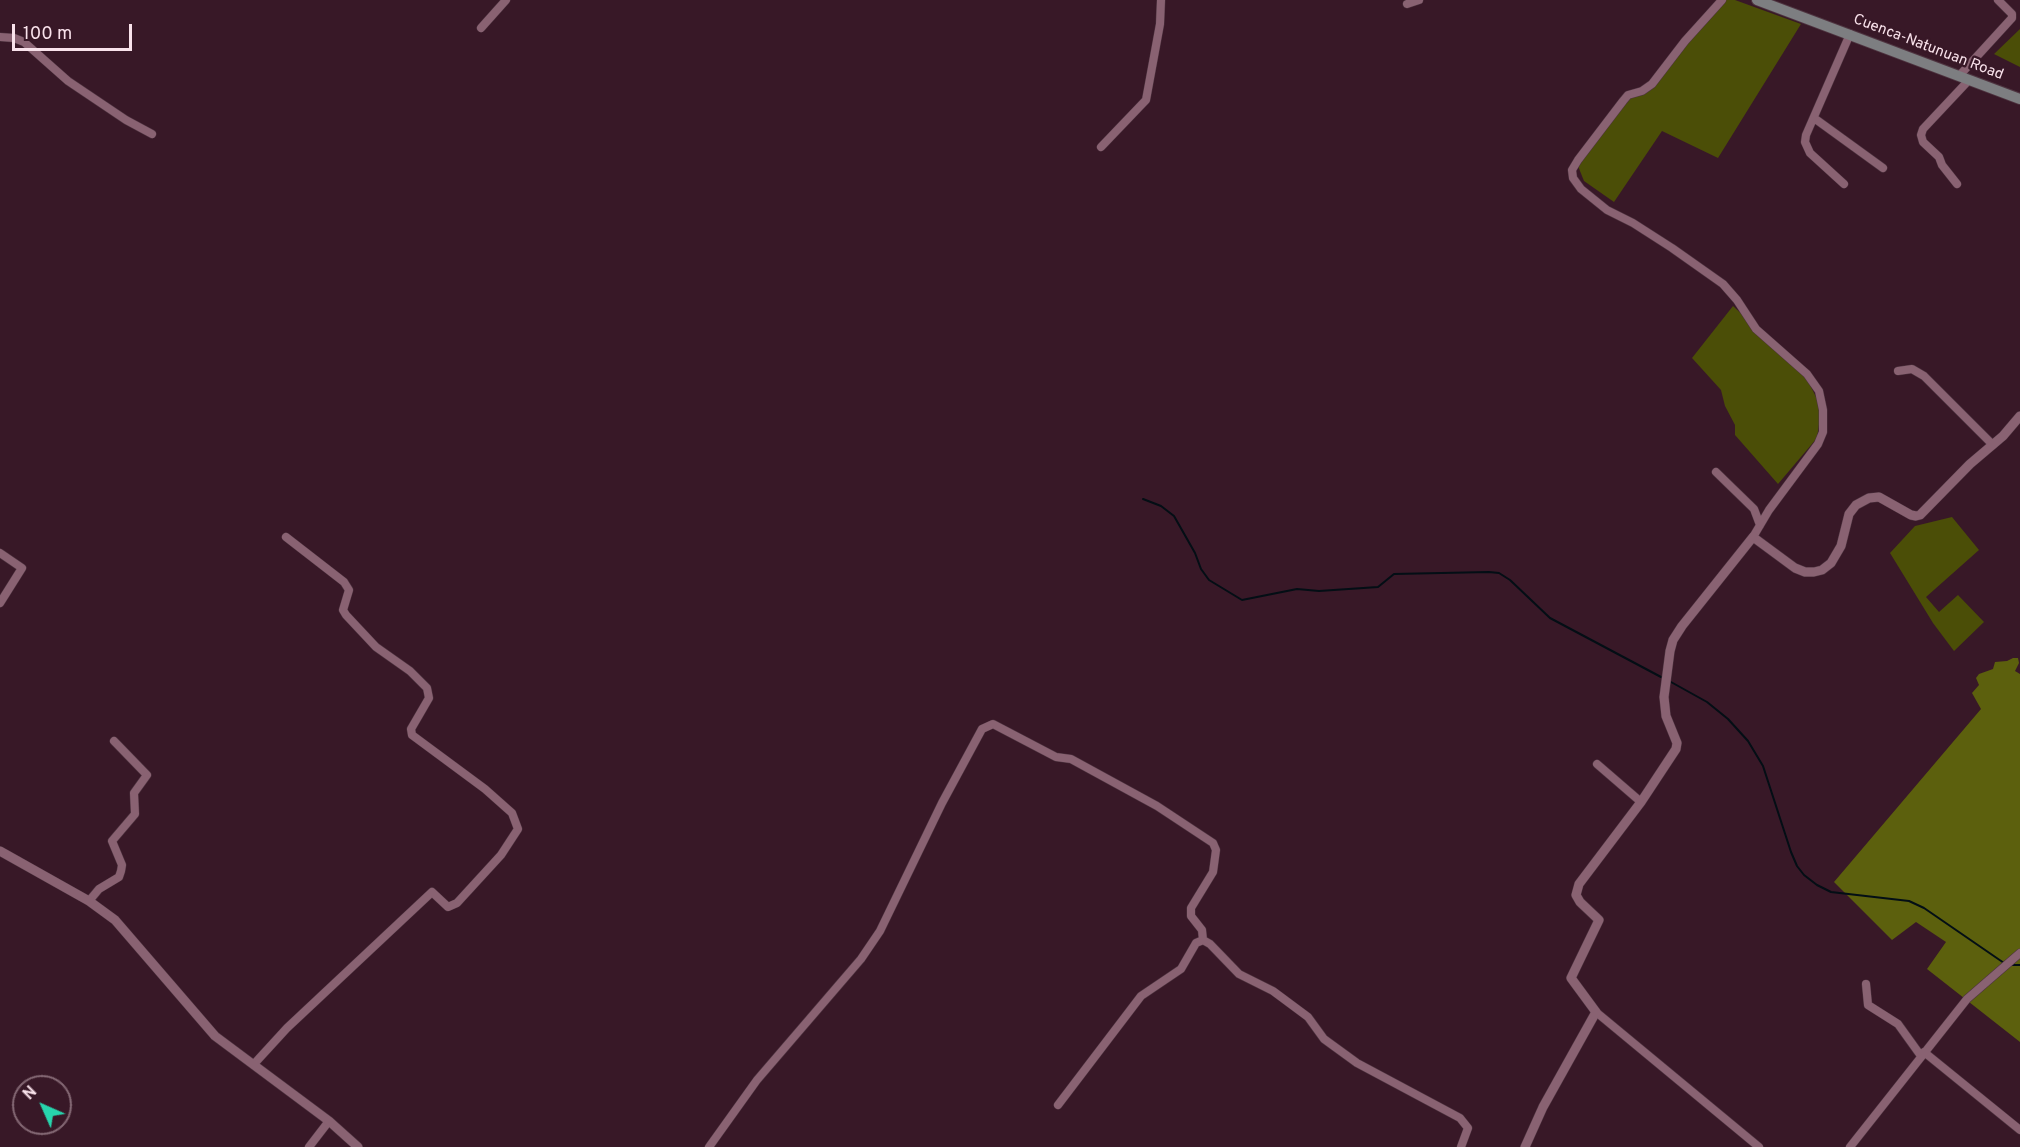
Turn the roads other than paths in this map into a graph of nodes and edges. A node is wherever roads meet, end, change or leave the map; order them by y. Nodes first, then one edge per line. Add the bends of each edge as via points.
1 (506, 0) edge
2 (1161, 0) edge
3 (1419, 0) edge
4 (1722, 0) edge
5 (1757, 0) edge
6 (1998, 0) edge
7 (1407, 4) dead end
8 (481, 28) dead end
9 (1850, 34) junction
10 (0, 38) edge
11 (1964, 78) junction
12 (2020, 99) edge
13 (1814, 118) junction
14 (152, 134) dead end
15 (1101, 147) dead end
16 (1883, 168) dead end
17 (1844, 184) dead end
18 (1957, 184) dead end
19 (1898, 370) dead end
20 (2020, 416) edge
21 (1993, 445) junction
22 (1716, 472) dead end
23 (1760, 525) junction
24 (286, 537) dead end
25 (1753, 537) junction
26 (0, 552) edge
27 (0, 603) edge
28 (114, 741) dead end
29 (1597, 764) dead end
30 (1641, 802) junction
31 (0, 851) edge
32 (89, 901) junction
33 (1203, 940) junction
34 (2020, 953) edge
35 (1866, 984) dead end
36 (1596, 1012) junction
37 (1922, 1054) junction
38 (254, 1064) junction
39 (1058, 1105) dead end
40 (329, 1121) junction
41 (2020, 1130) edge
42 (309, 1147) edge
43 (358, 1147) edge
44 (709, 1147) edge
45 (1461, 1147) edge
46 (1525, 1147) edge
47 (1759, 1147) edge
48 (1850, 1147) edge

1 - 8 street
2 - 15 street via 1146,100
3 - 7 street
4 - 23 street via 1652,84 1628,95 1572,170 1581,189 1607,210 1672,248 1723,285 1756,329 1807,374 1819,391 1823,410 1818,444
5 - 9 main road, Cuenca-Natunuan Road
6 - 11 street via 2012,18
9 - 11 main road, Cuenca-Natunuan Road
9 - 13 street
10 - 14 street via 24,42 68,81
11 - 12 main road, Cuenca-Natunuan Road
11 - 18 street via 1921,135
13 - 16 street
13 - 17 street via 1806,135 1807,148
19 - 21 street via 1912,369 1924,376
20 - 21 street
21 - 25 street via 1920,515 1911,515 1879,497 1856,506 1849,514 1841,546 1822,570 1805,572 1795,568
22 - 23 street via 1754,508
23 - 25 street
24 - 38 street via 345,582 349,590 343,609 346,615 376,647 427,688 429,698 411,729 412,735 513,813 518,829 501,855 457,903 448,907 432,892
25 - 30 street via 1673,640 1664,707 1676,749
26 - 27 street via 22,568
28 - 32 street via 147,776 134,793 135,814 112,841 122,871
29 - 30 street
30 - 36 street via 1579,884 1576,895 1599,920 1571,978
31 - 32 street
32 - 38 street via 115,920 215,1036
33 - 39 street via 1196,943 1181,969 1141,996
33 - 44 street via 1191,908 1213,872 1216,850 1212,843 1157,806 1071,759 1056,757 993,724 982,729 880,931 757,1080
33 - 45 street via 1239,974 1273,991 1308,1017 1324,1039 1358,1063 1460,1118 1468,1128
34 - 37 street via 1966,999
35 - 37 street via 1869,1005 1898,1024
36 - 46 street
36 - 47 street
37 - 41 street
37 - 48 street
38 - 40 street
40 - 42 street
40 - 43 street

